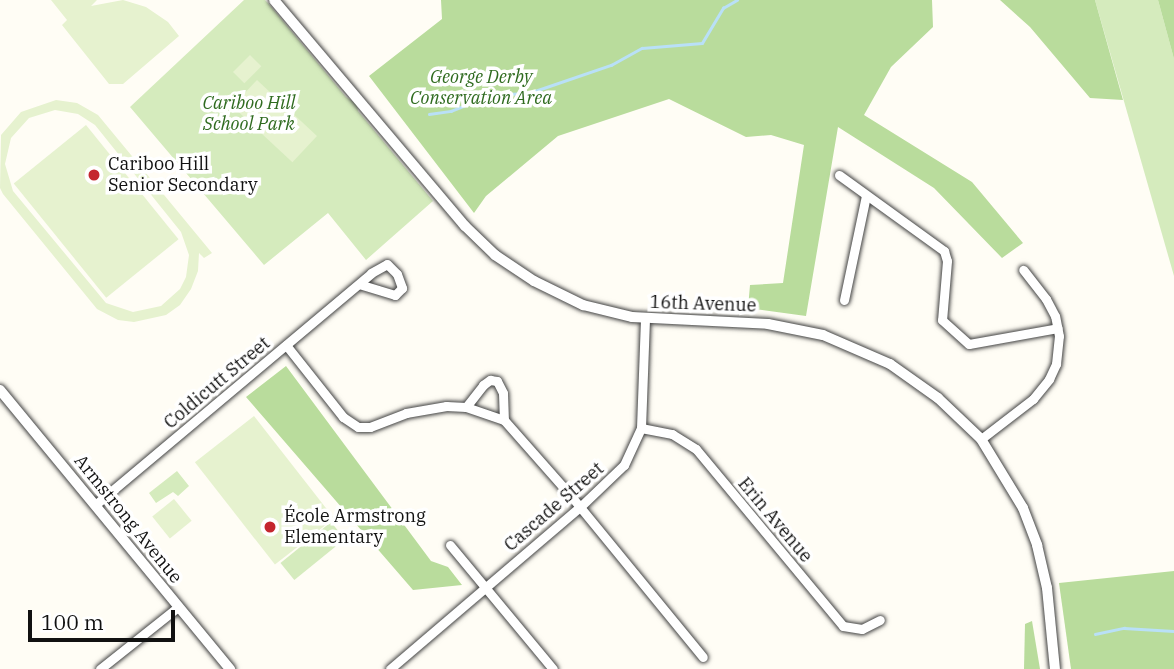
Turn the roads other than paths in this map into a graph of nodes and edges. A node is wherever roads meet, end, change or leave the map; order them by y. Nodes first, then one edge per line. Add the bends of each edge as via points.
1 (274, 0) edge
2 (839, 175) dead end
3 (866, 196) junction
4 (1023, 270) dead end
5 (360, 284) junction
6 (844, 300) dead end
7 (645, 320) junction
8 (1058, 328) junction
9 (286, 345) junction
10 (0, 390) edge
11 (466, 407) junction
12 (504, 420) junction
13 (641, 428) junction
14 (981, 439) junction
15 (95, 505) junction
16 (580, 507) junction
17 (450, 545) dead end
18 (484, 587) junction
19 (178, 607) junction
20 (880, 620) dead end
21 (704, 657) dead end
22 (100, 669) edge
23 (230, 669) edge
24 (391, 669) edge
25 (553, 669) edge
26 (1055, 669) edge

1 - 7 street, 16th Avenue via 465,226 495,255 565,298
2 - 3 street
3 - 6 street
3 - 8 street via 944,251 942,320 969,344
4 - 8 street via 1046,299
5 - 5 street, Coldicutt Street via 387,264 402,288 395,295
5 - 9 street, Coldicutt Street
7 - 13 street, Cascade Street
7 - 14 street, 16th Avenue via 768,324 843,342 909,375
8 - 14 street via 1058,356 1049,379 1033,399
9 - 11 street via 343,417 358,427 427,408
9 - 15 street, Coldicutt Street
10 - 15 street, Armstrong Avenue
11 - 12 street
11 - 12 street via 483,385 497,381 503,393
12 - 16 street
13 - 16 street, Cascade Street via 624,465
13 - 20 street, Erin Avenue via 672,434 696,449 843,626 862,629
14 - 26 street, 16th Avenue via 1014,490 1038,545
15 - 19 street, Armstrong Avenue
16 - 18 street, Cascade Street
16 - 21 street
17 - 18 street
18 - 24 street, Cascade Street
18 - 25 street
19 - 22 street
19 - 23 street, Armstrong Avenue

